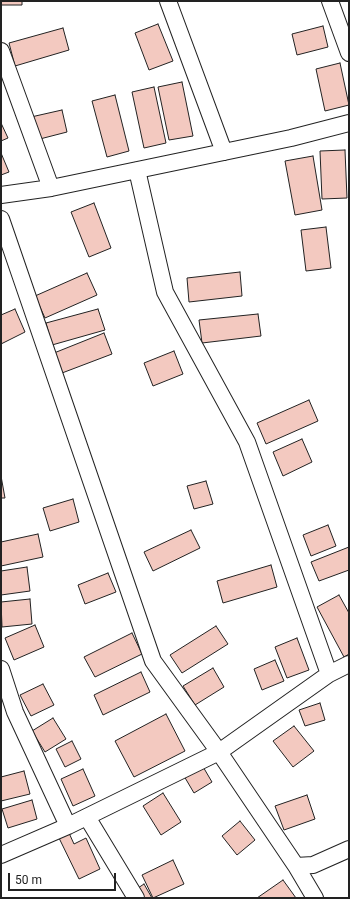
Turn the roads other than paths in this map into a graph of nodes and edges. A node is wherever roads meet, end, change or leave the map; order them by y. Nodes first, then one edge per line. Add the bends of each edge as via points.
1 (168, 1) edge
2 (330, 1) edge
3 (1, 51) edge
4 (349, 53) edge
5 (349, 123) edge
6 (224, 152) junction
7 (137, 170) junction
8 (51, 188) junction
9 (1, 195) edge
10 (1, 219) edge
11 (349, 664) edge
12 (1, 669) edge
13 (329, 674) junction
14 (219, 752) junction
15 (87, 817) junction
16 (68, 826) junction
17 (349, 849) edge
18 (1, 855) edge
19 (296, 866) junction
20 (136, 898) edge
21 (315, 898) edge

1 - 6 street
2 - 4 street
3 - 8 street
5 - 6 street
6 - 7 street
7 - 8 street
7 - 13 street via 165,292 247,442
8 - 9 street
10 - 14 street via 153,661
11 - 13 street
12 - 16 street via 15,712
13 - 14 street
14 - 15 street
14 - 19 street
15 - 16 street
15 - 20 street
16 - 18 street
17 - 19 street via 312,865
19 - 21 street

